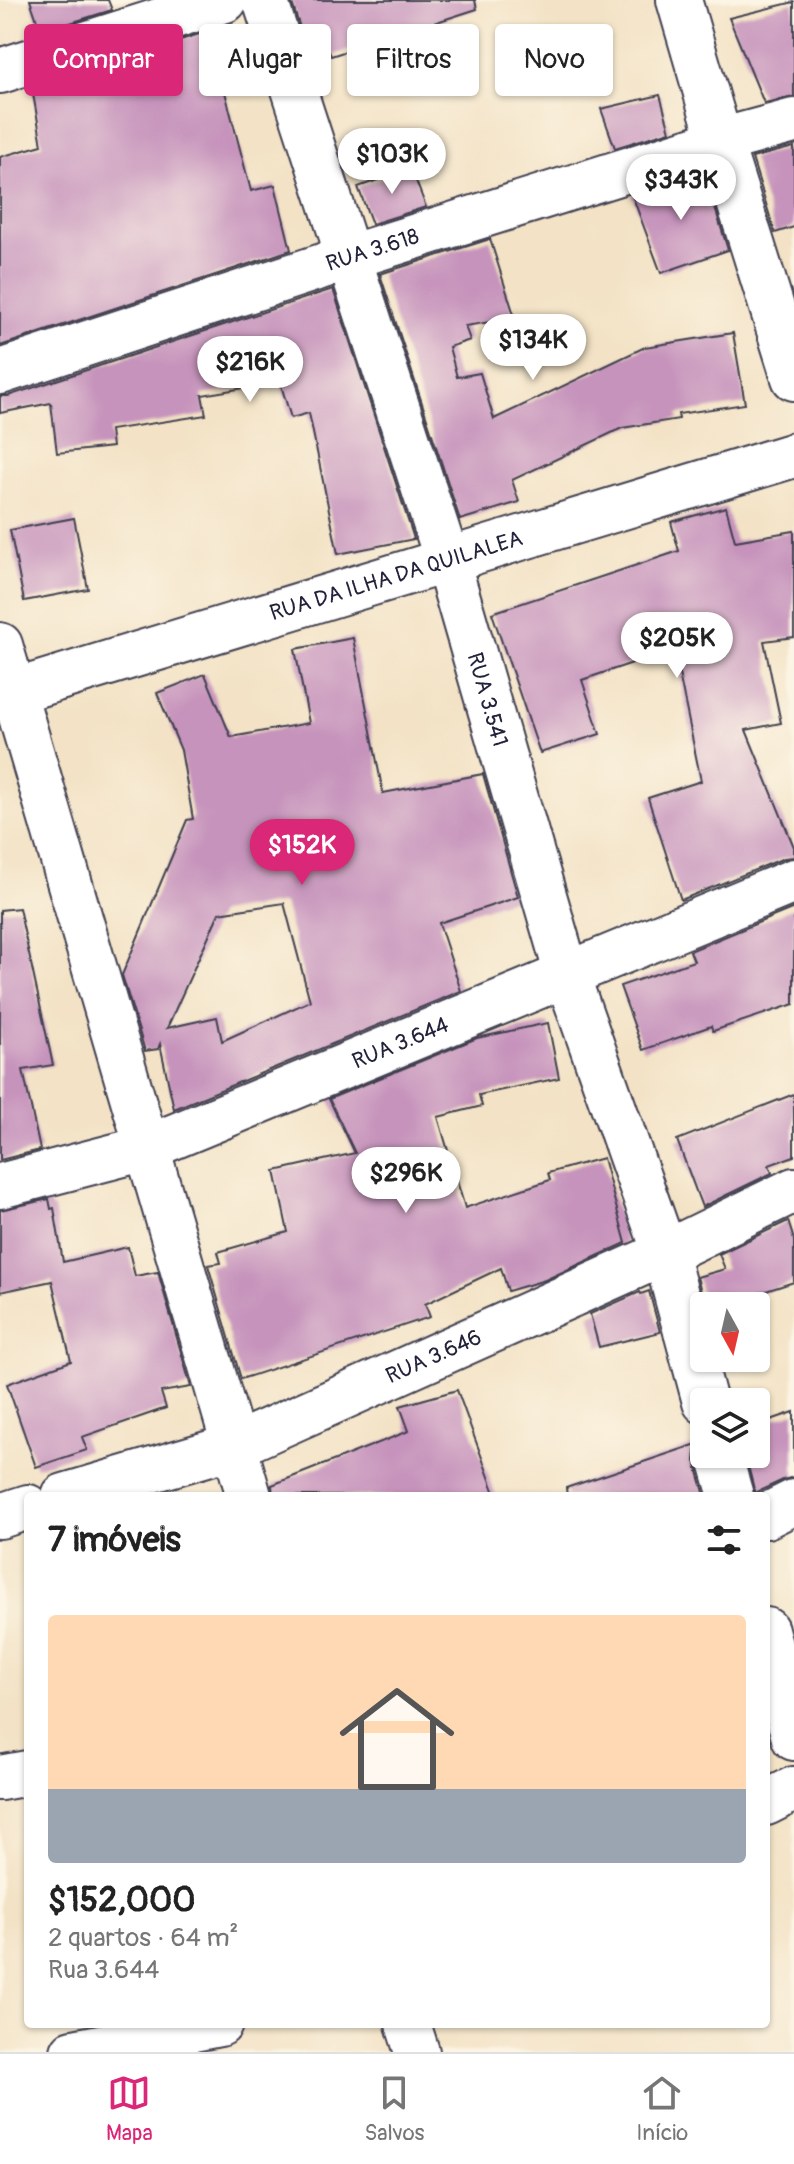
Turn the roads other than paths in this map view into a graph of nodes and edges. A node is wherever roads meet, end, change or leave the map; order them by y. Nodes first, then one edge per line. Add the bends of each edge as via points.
1 (225, 0) edge
2 (265, 0) edge
3 (679, 0) edge
4 (0, 71) edge
5 (794, 121) edge
6 (720, 141) junction
7 (350, 257) junction
8 (0, 372) edge
9 (794, 378) edge
10 (794, 455) edge
11 (447, 560) junction
12 (0, 645) edge
13 (6, 694) edge
14 (794, 881) edge
15 (567, 975) junction
16 (146, 1148) junction
17 (0, 1186) edge
18 (794, 1190) edge
19 (665, 1253) junction
20 (701, 1388) edge
21 (234, 1446) junction
22 (723, 1468) edge
23 (78, 1492) edge
24 (248, 1492) edge
25 (730, 1492) edge
26 (794, 1502) edge
27 (24, 1508) edge
28 (770, 1514) edge
29 (0, 1516) edge
30 (770, 1645) edge
31 (794, 1738) edge
32 (24, 1774) edge
33 (0, 1778) edge
34 (794, 1789) edge
35 (770, 1801) edge
36 (199, 2028) edge
37 (409, 2028) edge
38 (73, 2052) edge
39 (417, 2052) edge

1 - 4 street
2 - 7 street, RUA 3.541
3 - 6 street
5 - 6 street, RUA 3.618
6 - 7 street, RUA 3.618
6 - 9 street
7 - 8 street, RUA 3.618
7 - 11 street, RUA 3.541
10 - 11 street, RUA DA ILHA DA QUILALEA
11 - 13 street, RUA DA ILHA DA QUILALEA
11 - 15 street, RUA 3.541
12 - 13 street
13 - 16 street
14 - 15 street, RUA 3.644
15 - 16 street, RUA 3.644
15 - 19 street, RUA 3.541
16 - 17 street, RUA 3.644
16 - 21 street
18 - 19 street, RUA 3.646
19 - 20 street, RUA 3.541
19 - 21 street, RUA 3.646
21 - 23 street, RUA 3.646
21 - 24 street
22 - 25 street
26 - 28 street
27 - 29 street
30 - 31 street
32 - 33 street
34 - 35 street
36 - 38 street
37 - 39 street

